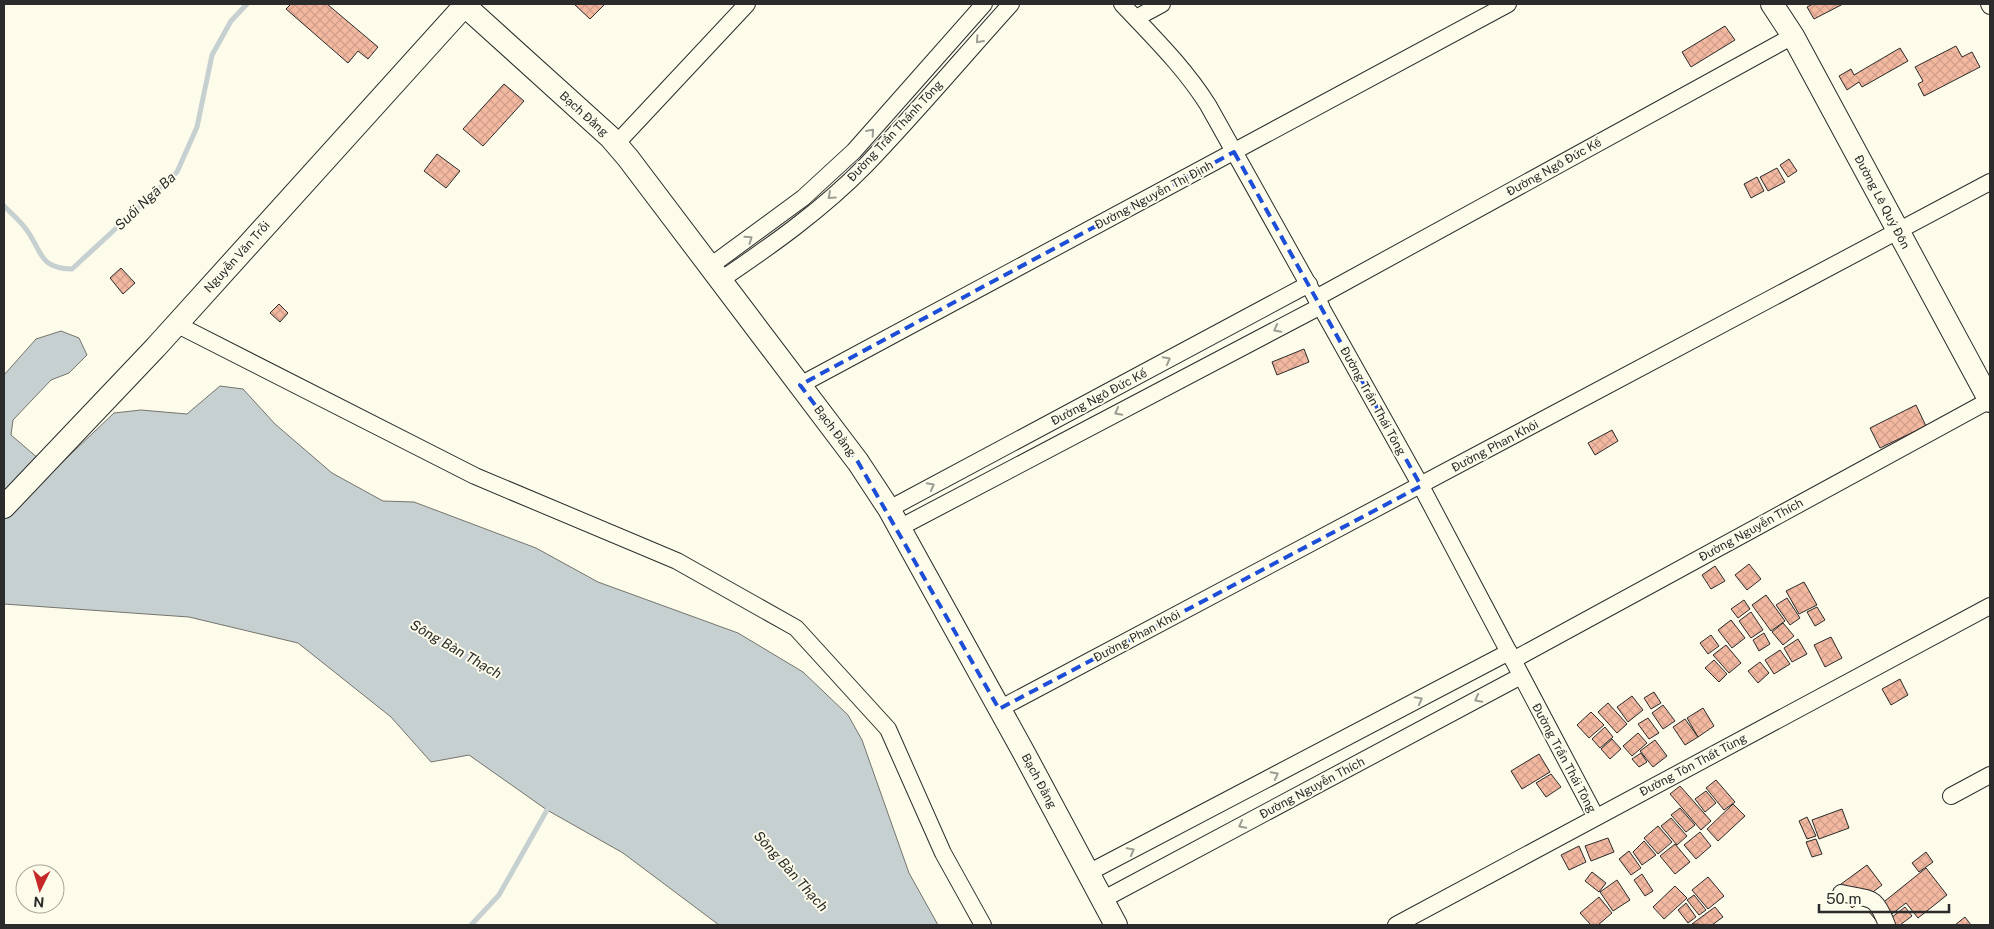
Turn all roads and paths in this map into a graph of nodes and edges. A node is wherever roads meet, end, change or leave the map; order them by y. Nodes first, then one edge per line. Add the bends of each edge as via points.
1 (464, 4) edge
2 (746, 4) edge
3 (984, 4) edge
4 (1011, 4) edge
5 (1122, 4) edge
6 (1162, 4) edge
7 (1508, 4) edge
8 (1772, 4) edge
9 (1136, 18) junction
10 (1793, 36) junction
11 (616, 144) junction
12 (1234, 152) junction
13 (1990, 182) edge
14 (1898, 232) junction
15 (714, 274) junction
16 (1315, 296) junction
17 (176, 324) junction
18 (800, 385) junction
19 (1990, 401) edge
20 (1421, 486) junction
21 (4, 507) edge
22 (894, 518) junction
23 (1990, 606) edge
24 (1511, 656) junction
25 (1521, 676) junction
26 (999, 709) junction
27 (1990, 775) edge
28 (1951, 796) dead end
29 (1596, 817) junction
30 (1088, 873) junction
31 (1841, 893) dead end
32 (1102, 900) junction
33 (983, 925) edge
34 (1116, 925) edge
35 (1396, 925) edge
36 (1887, 925) edge

1 - 11 street, Bạch Đằng
1 - 17 street, Nguyễn Văn Trỗi
2 - 11 street
15 -> 3 street, Đường Trần Thánh Tông via 854,151
4 -> 15 street, Đường Trần Thánh Tông via 865,166 774,244
5 - 9 street, Đường Trần Thái Tông
6 - 9 street
7 - 12 street, Đường Nguyễn Thị Định
8 - 10 street, Đường Lê Quý Đôn
9 - 12 street, Đường Trần Thái Tông via 1193,80
10 - 14 street, Đường Lê Quý Đôn
10 - 16 street, Đường Ngô Đức Kế
11 - 15 street, Bạch Đằng
12 - 16 street, Đường Trần Thái Tông
12 - 18 street, Đường Nguyễn Thị Định
13 - 14 street, Đường Phan Khôi
14 - 19 street, Đường Lê Quý Đôn
14 - 20 street, Đường Phan Khôi
15 - 18 street, Bạch Đằng
16 - 20 street, Đường Trần Thái Tông
16 -> 22 street, Đường Ngô Đức Kế
22 -> 16 street, Đường Ngô Đức Kế
17 - 21 street, Nguyễn Văn Trỗi
17 - 33 street via 475,476 678,561 796,628 888,728 943,853
18 - 22 street, Bạch Đằng via 858,462
19 - 24 street, Đường Nguyễn Thích
20 - 24 street, Đường Trần Thái Tông
20 - 26 street, Đường Phan Khôi
22 - 26 street, Bạch Đằng
23 - 29 street, Đường Tôn Thất Tùng
24 - 25 street, Đường Trần Thái Tông
30 -> 24 street, Đường Nguyễn Thích
25 - 29 street, Đường Trần Thái Tông
25 -> 32 street, Đường Nguyễn Thích
26 - 30 street, Bạch Đằng
27 - 28 street
29 - 35 street, Đường Tôn Thất Tùng
30 - 32 street, Bạch Đằng
31 - 36 street via 1878,904
32 - 34 street, Bạch Đằng

